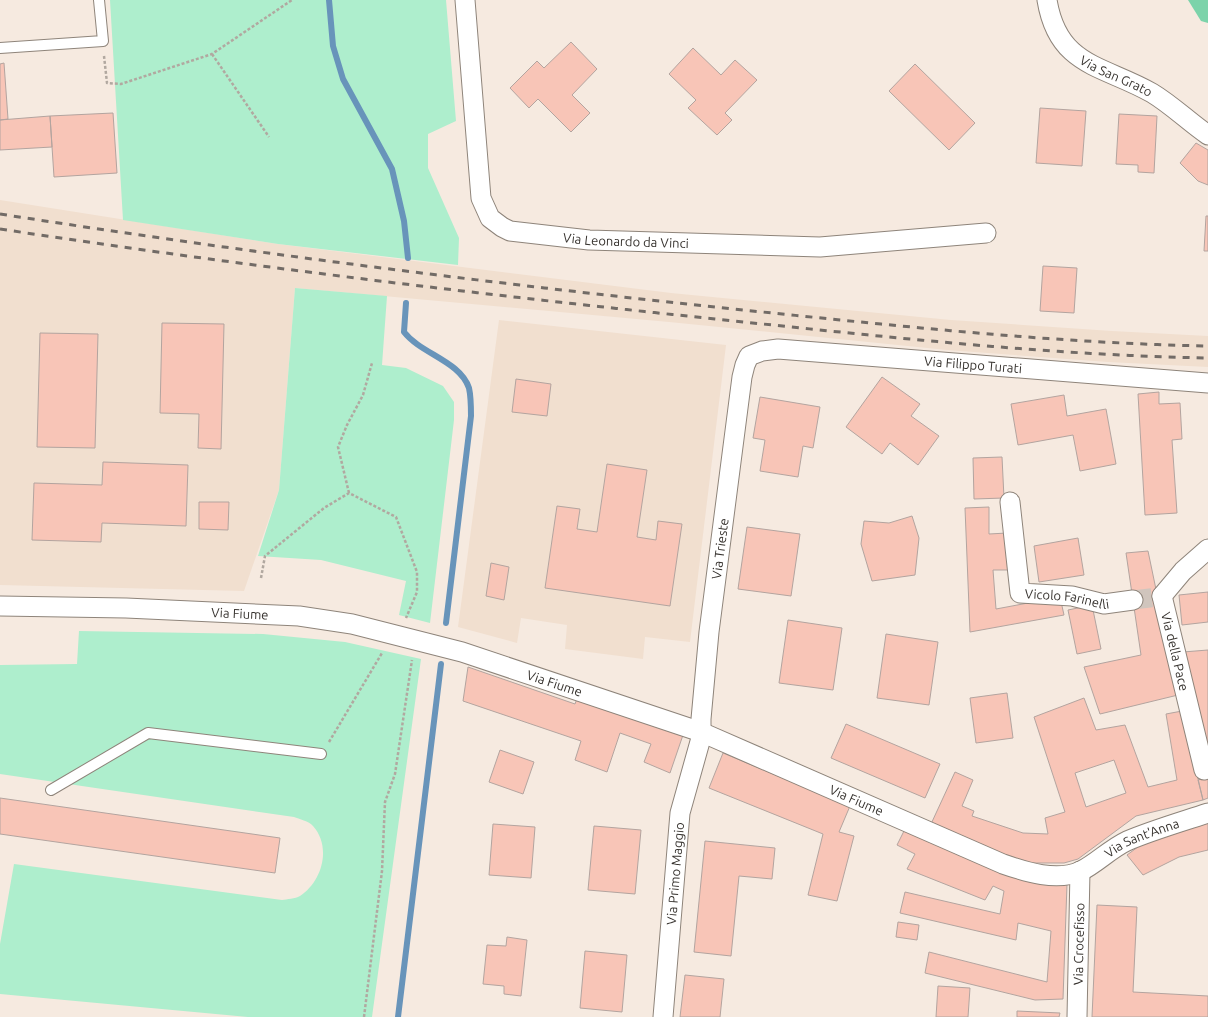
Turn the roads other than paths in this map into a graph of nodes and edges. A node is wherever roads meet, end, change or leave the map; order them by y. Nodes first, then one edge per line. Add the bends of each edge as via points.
1 (99, 0) edge
2 (465, 0) edge
3 (1047, 0) edge
4 (0, 48) edge
5 (1208, 135) edge
6 (986, 233) dead end
7 (745, 365) joint
8 (1208, 383) edge
9 (1010, 502) dead end
10 (1208, 549) edge
11 (1133, 600) tunnel mouth
12 (0, 606) edge
13 (701, 732) junction
14 (322, 754) road end
15 (1204, 770) dead end
16 (51, 790) dead end
17 (1208, 813) edge
18 (1080, 871) junction
19 (663, 1017) edge
20 (1077, 1017) edge

1 - 4 lane via 103,41
2 - 6 street, Via Leonardo da Vinci via 481,198 490,218 506,229 535,235 617,242 820,247
3 - 5 street, Via San Grato via 1054,26 1062,42 1071,51 1086,62 1153,94
7 - 8 street, Via Filippo Turati via 749,356 778,349
7 - 13 street, Via Trieste via 710,632
9 - 11 street, Vicolo Farinelli via 1020,593 1072,596 1104,604
10 - 15 street, Via della Pace via 1160,596
12 - 13 street, Via Fiume via 252,612 326,619 462,652
13 - 18 street, Via Fiume via 1003,864 1031,873 1048,875
13 - 19 street, Via Primo Maggio via 680,813
14 - 16 lane via 148,732
17 - 18 street, Via Sant'Anna via 1134,838
18 - 20 street, Via Crocefisso

